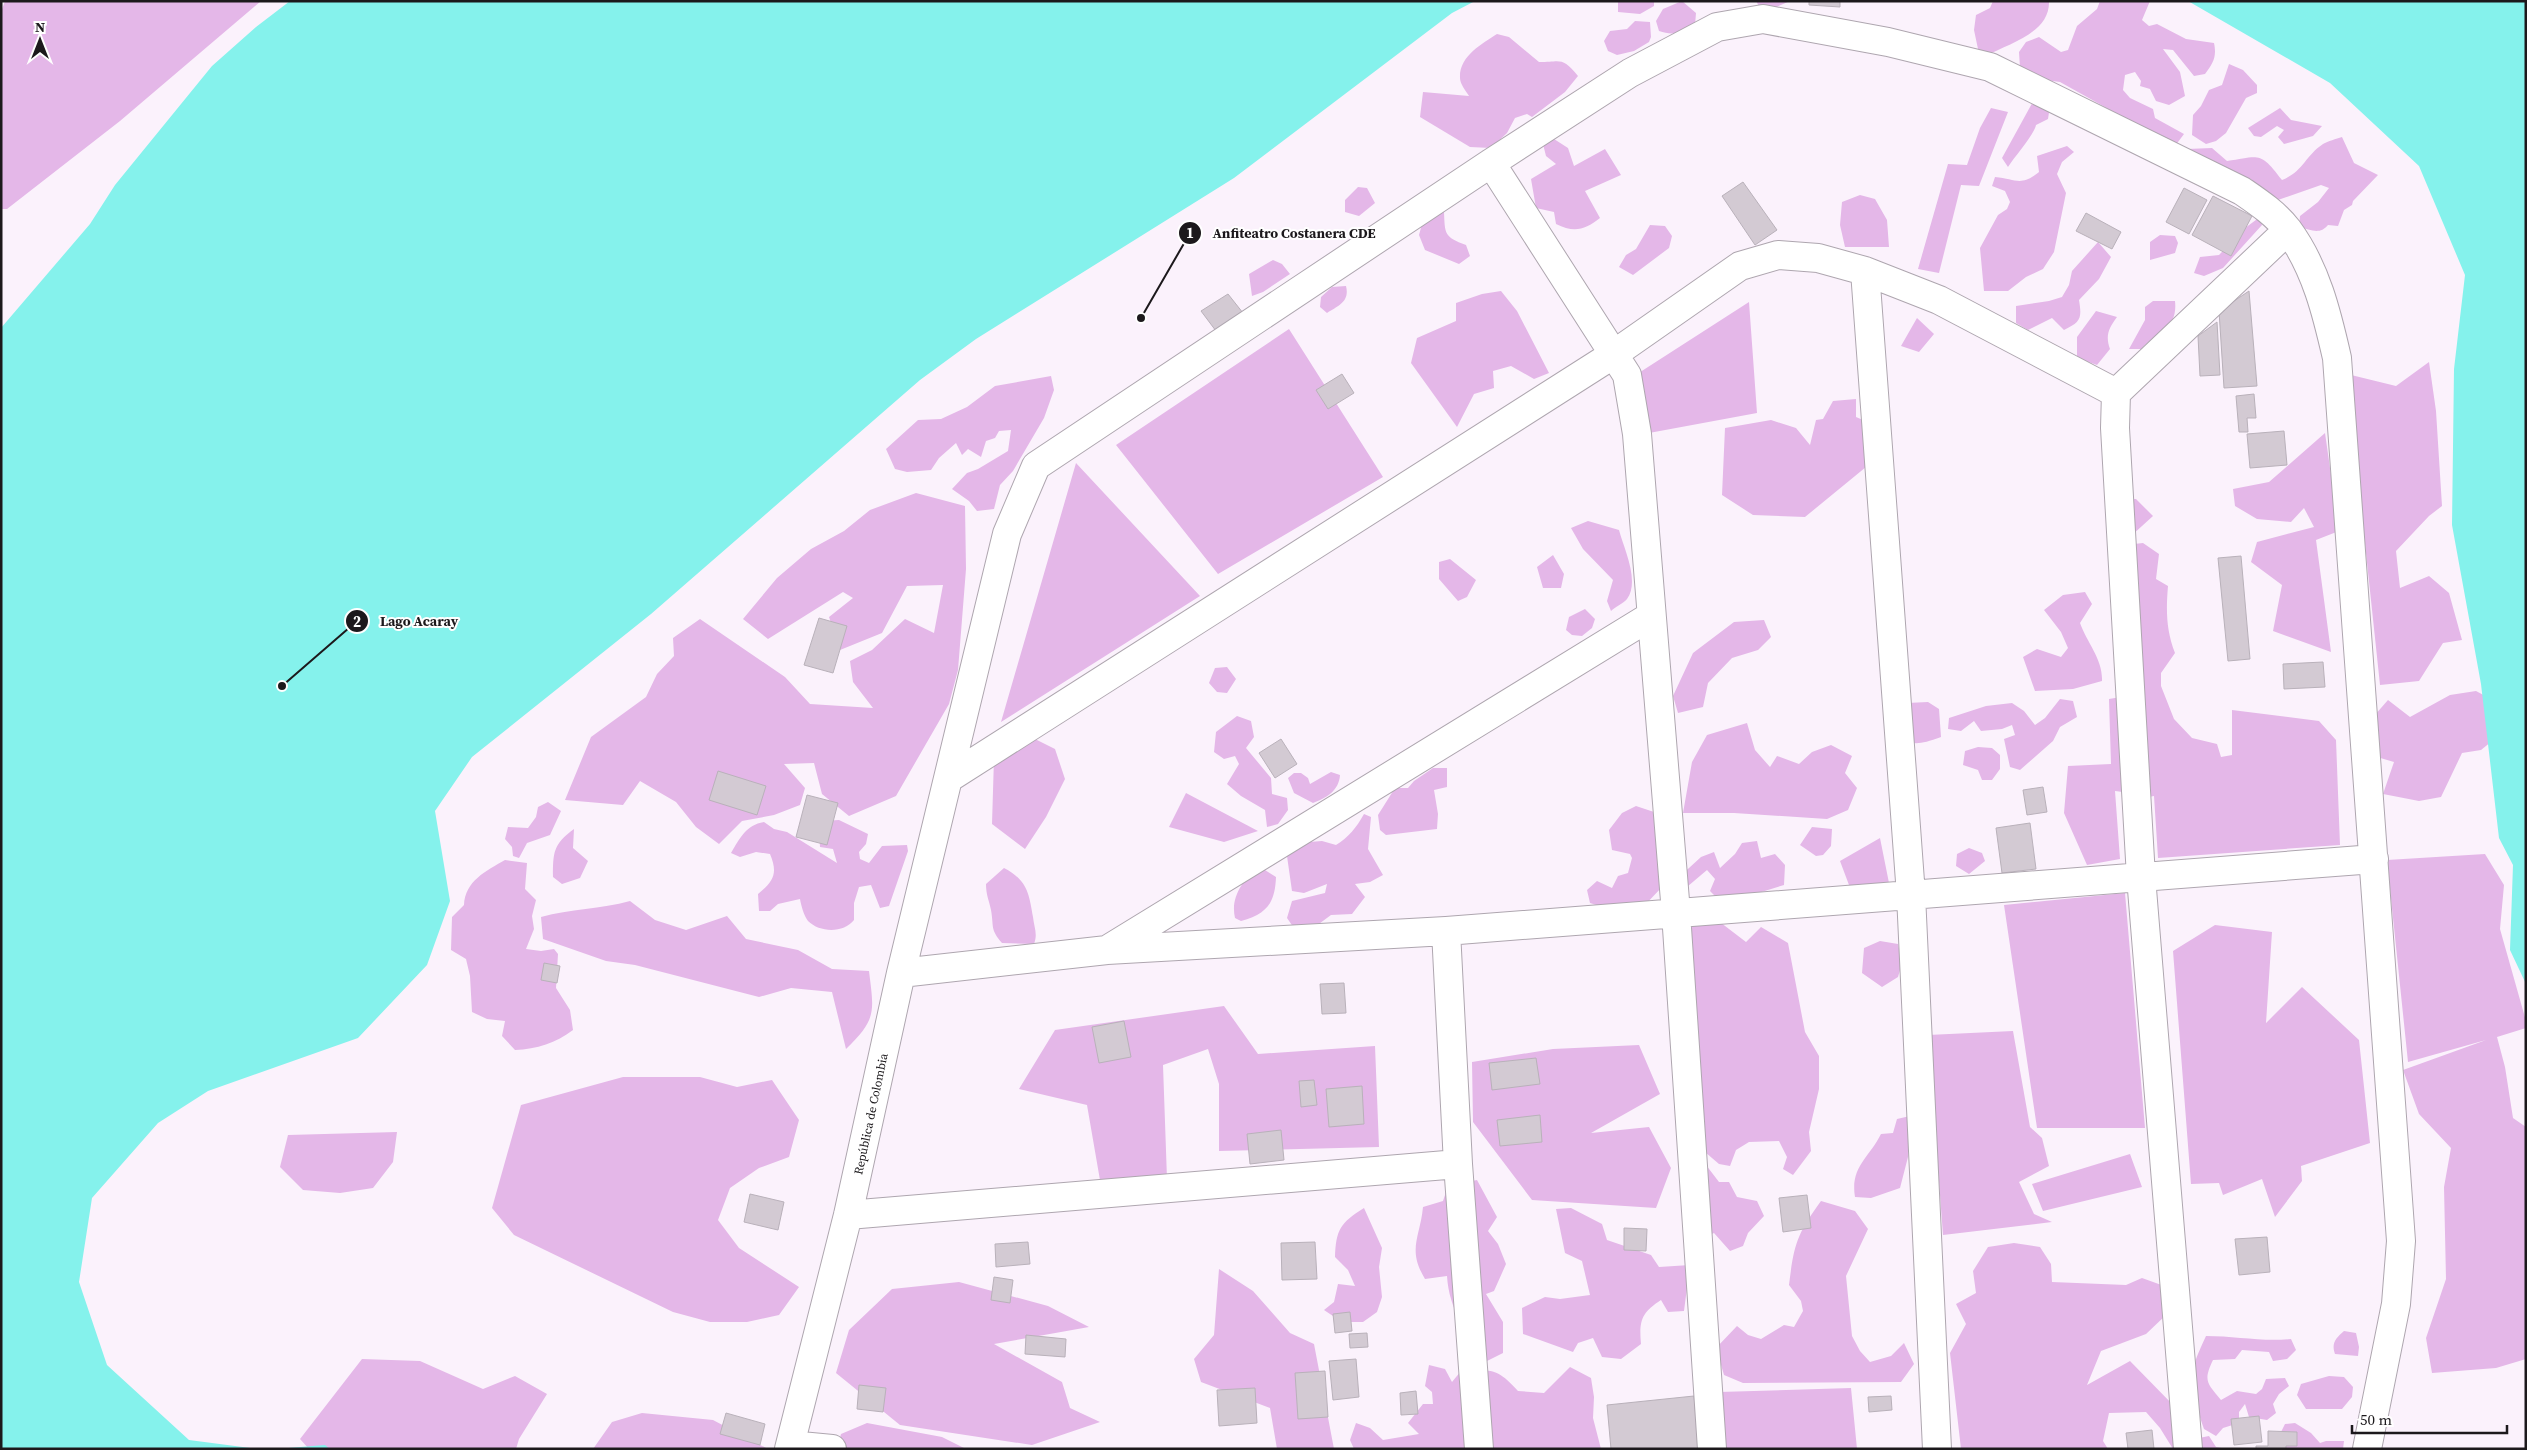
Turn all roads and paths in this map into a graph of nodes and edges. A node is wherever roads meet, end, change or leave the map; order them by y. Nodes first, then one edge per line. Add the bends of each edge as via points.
1 (1491, 163) junction
2 (2288, 230) junction
3 (1864, 271) junction
4 (1614, 354) junction
5 (2116, 393) junction
6 (1651, 616) junction
7 (949, 778) junction
8 (2374, 859) junction
9 (2142, 877) junction
10 (1911, 895) junction
11 (1676, 913) junction
12 (1446, 931) junction
13 (1107, 950) junction
14 (901, 973) junction
15 (1458, 1164) junction
16 (848, 1215) junction
17 (789, 1447) edge
18 (832, 1449) edge
19 (1478, 1449) edge
20 (1712, 1449) edge
21 (1937, 1449) edge
22 (2188, 1449) edge
23 (2367, 1449) edge

1 - 2 street, República de Colombia via 1630,73 1672,50 1717,27 1763,19 1888,42 1990,67 2242,191 2267,208
1 - 4 street
1 - 7 street, República de Colombia via 1036,466 1007,534
2 - 5 street
2 - 8 street, República de Colombia via 2324,303 2338,358
3 - 4 street via 1818,258 1778,255 1740,266
3 - 5 street via 1939,300
3 - 10 street
4 - 6 street via 1627,375 1637,434
4 - 7 street
5 - 9 street via 2115,428
6 - 11 street
6 - 13 street
7 - 14 street, República de Colombia
8 - 9 street
8 - 23 street, República de Colombia via 2401,1240 2396,1304
9 - 10 street
9 - 22 street
10 - 11 street
10 - 21 street
11 - 12 street
11 - 20 street
12 - 13 street
12 - 15 street
13 - 14 street
14 - 16 street, República de Colombia
15 - 16 street
15 - 19 street
16 - 17 street, República de Colombia
17 - 18 street

